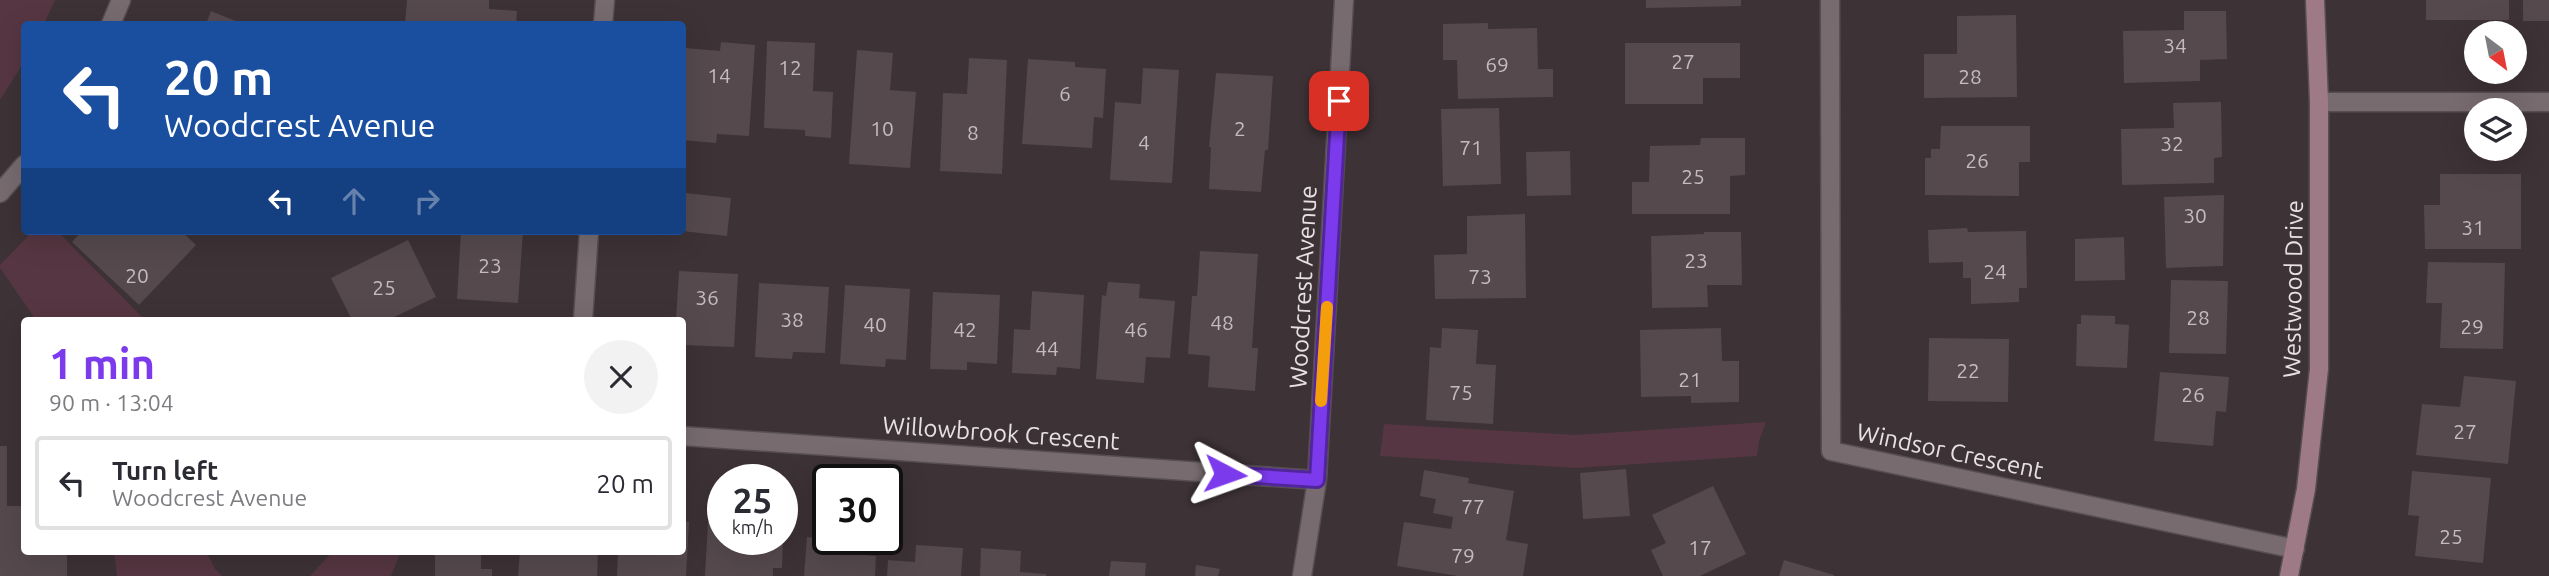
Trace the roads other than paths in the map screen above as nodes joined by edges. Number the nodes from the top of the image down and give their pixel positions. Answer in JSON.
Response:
{"nodes":[{"id":1,"x":121,"y":0,"type":"edge"},
{"id":2,"x":605,"y":0,"type":"edge"},
{"id":3,"x":1344,"y":0,"type":"edge"},
{"id":4,"x":1830,"y":0,"type":"edge"},
{"id":5,"x":2315,"y":0,"type":"edge"},
{"id":6,"x":112,"y":21,"type":"edge"},
{"id":7,"x":603,"y":21,"type":"edge"},
{"id":8,"x":2319,"y":102,"type":"junction"},
{"id":9,"x":2549,"y":102,"type":"edge"},
{"id":10,"x":21,"y":168,"type":"edge"},
{"id":11,"x":0,"y":193,"type":"edge"},
{"id":12,"x":589,"y":235,"type":"edge"},
{"id":13,"x":583,"y":317,"type":"edge"},
{"id":14,"x":686,"y":436,"type":"edge"},
{"id":15,"x":1317,"y":480,"type":"junction"},
{"id":16,"x":2295,"y":549,"type":"junction"},
{"id":17,"x":1302,"y":576,"type":"edge"},
{"id":18,"x":2289,"y":576,"type":"edge"}],
"edges":[{"from":1,"to":6,"type":"street"},
{"from":2,"to":7,"type":"street"},
{"from":3,"to":15,"type":"street","name":"Woodcrest Avenue"},
{"from":4,"to":16,"type":"street","name":"Windsor Crescent"},
{"from":5,"to":8,"type":"street","name":"Westwood Drive"},
{"from":8,"to":9,"type":"street"},
{"from":8,"to":16,"type":"street","name":"Westwood Drive"},
{"from":10,"to":11,"type":"street"},
{"from":12,"to":13,"type":"street"},
{"from":14,"to":15,"type":"street","name":"Willowbrook Crescent"},
{"from":15,"to":17,"type":"street","name":"Woodcrest Avenue"},
{"from":16,"to":18,"type":"street","name":"Westwood Drive"}]}
